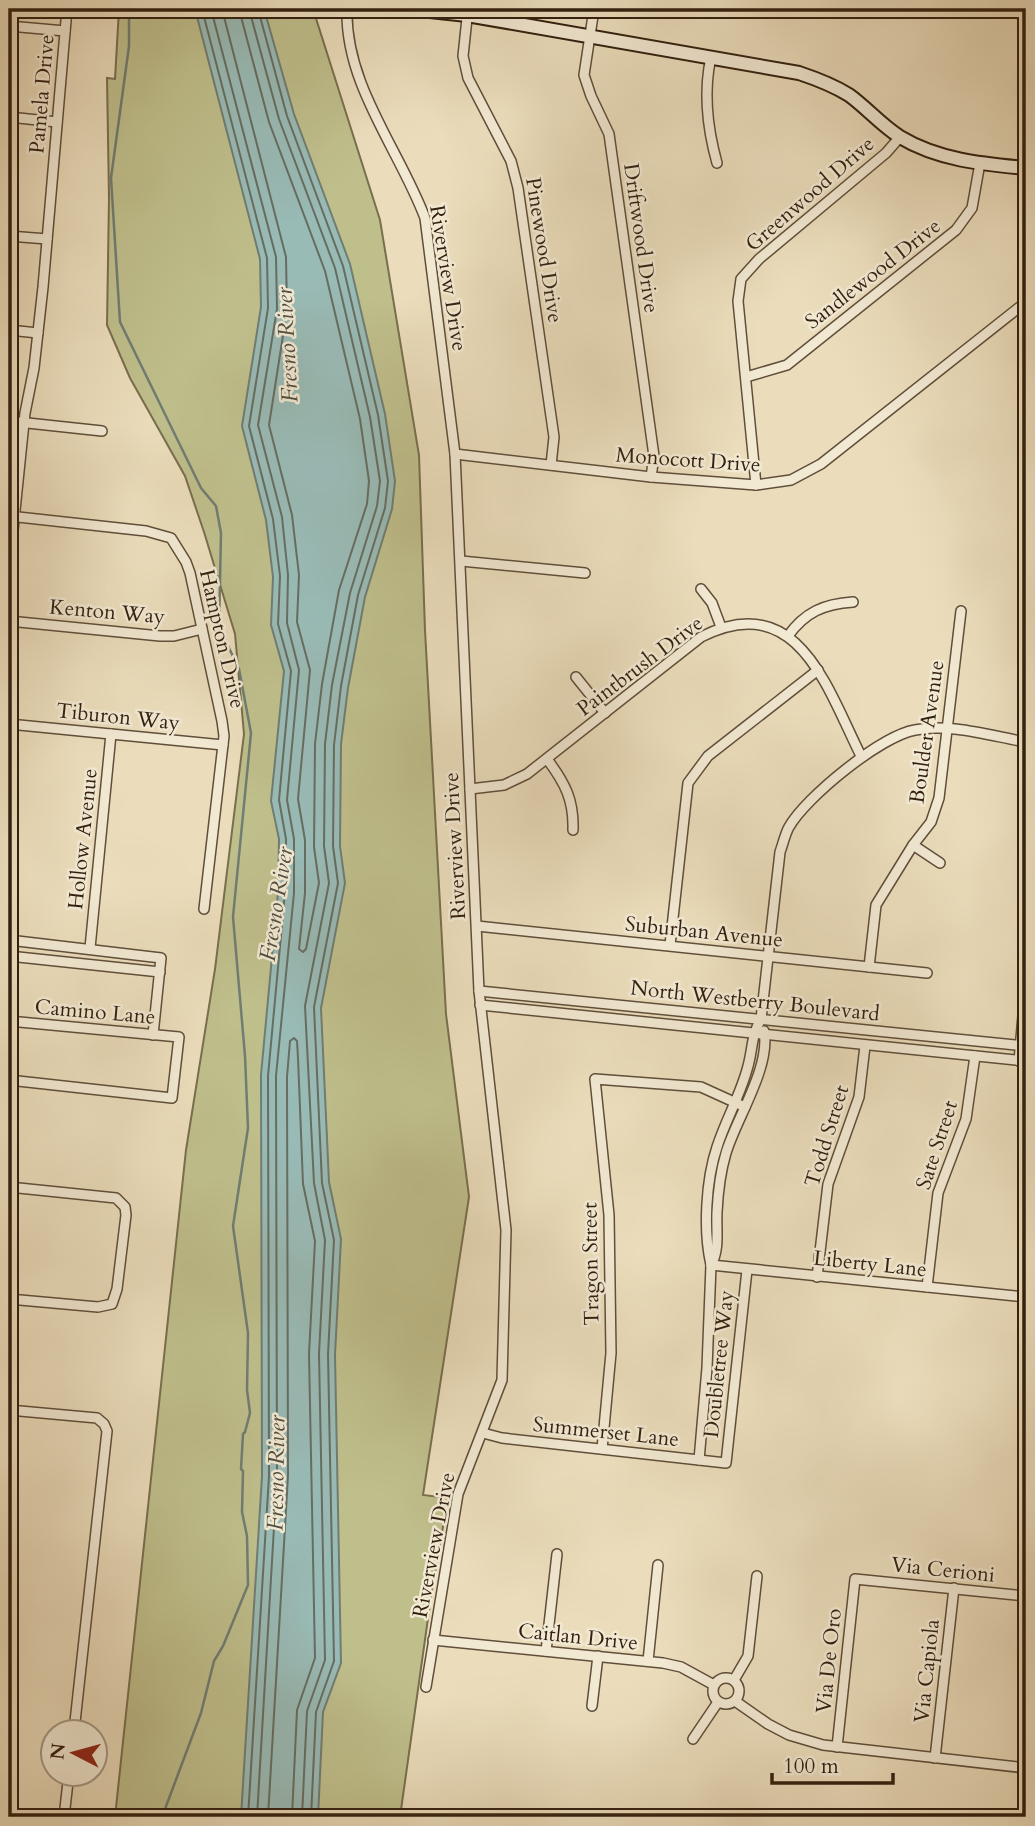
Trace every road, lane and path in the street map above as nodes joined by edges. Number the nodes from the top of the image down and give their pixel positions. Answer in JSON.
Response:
{"nodes":[{"id":1,"x":67,"y":9,"type":"edge"},
{"id":2,"x":347,"y":9,"type":"edge"},
{"id":3,"x":411,"y":9,"type":"edge"},
{"id":4,"x":594,"y":9,"type":"edge"},
{"id":5,"x":967,"y":9,"type":"edge"},
{"id":6,"x":468,"y":12,"type":"edge"},
{"id":7,"x":1026,"y":14,"type":"edge"},
{"id":8,"x":9,"y":26,"type":"edge"},
{"id":9,"x":65,"y":32,"type":"junction"},
{"id":10,"x":589,"y":37,"type":"junction"},
{"id":11,"x":711,"y":57,"type":"junction"},
{"id":12,"x":9,"y":117,"type":"edge"},
{"id":13,"x":57,"y":122,"type":"junction"},
{"id":14,"x":900,"y":137,"type":"junction"},
{"id":15,"x":717,"y":163,"type":"dead end"},
{"id":16,"x":980,"y":163,"type":"junction"},
{"id":17,"x":1026,"y":168,"type":"edge"},
{"id":18,"x":9,"y":236,"type":"edge"},
{"id":19,"x":47,"y":239,"type":"junction"},
{"id":20,"x":1026,"y":302,"type":"edge"},
{"id":21,"x":9,"y":330,"type":"edge"},
{"id":22,"x":38,"y":332,"type":"junction"},
{"id":23,"x":746,"y":377,"type":"junction"},
{"id":24,"x":9,"y":421,"type":"edge"},
{"id":25,"x":24,"y":423,"type":"junction"},
{"id":26,"x":102,"y":431,"type":"dead end"},
{"id":27,"x":455,"y":454,"type":"junction"},
{"id":28,"x":551,"y":465,"type":"junction"},
{"id":29,"x":651,"y":477,"type":"junction"},
{"id":30,"x":756,"y":485,"type":"junction"},
{"id":31,"x":11,"y":517,"type":"edge"},
{"id":32,"x":461,"y":561,"type":"junction"},
{"id":33,"x":9,"y":569,"type":"edge"},
{"id":34,"x":585,"y":573,"type":"dead end"},
{"id":35,"x":701,"y":589,"type":"dead end"},
{"id":36,"x":853,"y":602,"type":"dead end"},
{"id":37,"x":961,"y":611,"type":"dead end"},
{"id":38,"x":9,"y":621,"type":"edge"},
{"id":39,"x":721,"y":627,"type":"junction"},
{"id":40,"x":202,"y":629,"type":"junction"},
{"id":41,"x":788,"y":636,"type":"junction"},
{"id":42,"x":818,"y":670,"type":"junction"},
{"id":43,"x":576,"y":677,"type":"dead end"},
{"id":44,"x":605,"y":713,"type":"junction"},
{"id":45,"x":9,"y":724,"type":"edge"},
{"id":46,"x":948,"y":729,"type":"junction"},
{"id":47,"x":111,"y":734,"type":"junction"},
{"id":48,"x":1026,"y":742,"type":"edge"},
{"id":49,"x":223,"y":745,"type":"junction"},
{"id":50,"x":861,"y":756,"type":"junction"},
{"id":51,"x":547,"y":759,"type":"junction"},
{"id":52,"x":470,"y":789,"type":"junction"},
{"id":53,"x":573,"y":830,"type":"dead end"},
{"id":54,"x":913,"y":845,"type":"junction"},
{"id":55,"x":940,"y":863,"type":"dead end"},
{"id":56,"x":204,"y":909,"type":"dead end"},
{"id":57,"x":477,"y":926,"type":"junction"},
{"id":58,"x":9,"y":940,"type":"edge"},
{"id":59,"x":670,"y":945,"type":"junction"},
{"id":60,"x":90,"y":948,"type":"junction"},
{"id":61,"x":9,"y":956,"type":"edge"},
{"id":62,"x":768,"y":956,"type":"junction"},
{"id":63,"x":869,"y":967,"type":"junction"},
{"id":64,"x":160,"y":972,"type":"junction"},
{"id":65,"x":927,"y":973,"type":"dead end"},
{"id":66,"x":1026,"y":982,"type":"edge"},
{"id":67,"x":1026,"y":989,"type":"edge"},
{"id":68,"x":479,"y":991,"type":"junction"},
{"id":69,"x":480,"y":1005,"type":"junction"},
{"id":70,"x":761,"y":1019,"type":"junction"},
{"id":71,"x":9,"y":1021,"type":"edge"},
{"id":72,"x":753,"y":1033,"type":"junction"},
{"id":73,"x":153,"y":1035,"type":"junction"},
{"id":74,"x":766,"y":1035,"type":"junction"},
{"id":75,"x":865,"y":1046,"type":"junction"},
{"id":76,"x":1023,"y":1046,"type":"edge"},
{"id":77,"x":975,"y":1056,"type":"junction"},
{"id":78,"x":1023,"y":1061,"type":"edge"},
{"id":79,"x":9,"y":1080,"type":"edge"},
{"id":80,"x":736,"y":1102,"type":"junction"},
{"id":81,"x":745,"y":1107,"type":"junction"},
{"id":82,"x":9,"y":1187,"type":"edge"},
{"id":83,"x":711,"y":1265,"type":"junction"},
{"id":84,"x":747,"y":1270,"type":"junction"},
{"id":85,"x":817,"y":1277,"type":"junction"},
{"id":86,"x":927,"y":1287,"type":"junction"},
{"id":87,"x":1026,"y":1297,"type":"edge"},
{"id":88,"x":9,"y":1299,"type":"edge"},
{"id":89,"x":9,"y":1410,"type":"edge"},
{"id":90,"x":483,"y":1433,"type":"junction"},
{"id":91,"x":602,"y":1449,"type":"junction"},
{"id":92,"x":699,"y":1460,"type":"junction"},
{"id":93,"x":726,"y":1463,"type":"joint"},
{"id":94,"x":557,"y":1554,"type":"dead end"},
{"id":95,"x":659,"y":1564,"type":"dead end"},
{"id":96,"x":757,"y":1576,"type":"dead end"},
{"id":97,"x":855,"y":1579,"type":"joint"},
{"id":98,"x":954,"y":1588,"type":"junction"},
{"id":99,"x":1026,"y":1596,"type":"edge"},
{"id":100,"x":433,"y":1640,"type":"junction"},
{"id":101,"x":545,"y":1651,"type":"junction"},
{"id":102,"x":598,"y":1656,"type":"junction"},
{"id":103,"x":648,"y":1661,"type":"junction"},
{"id":104,"x":734,"y":1680,"type":"junction"},
{"id":105,"x":714,"y":1685,"type":"junction"},
{"id":106,"x":426,"y":1687,"type":"dead end"},
{"id":107,"x":735,"y":1701,"type":"junction"},
{"id":108,"x":719,"y":1702,"type":"junction"},
{"id":109,"x":592,"y":1706,"type":"dead end"},
{"id":110,"x":76,"y":1717,"type":"edge"},
{"id":111,"x":693,"y":1740,"type":"dead end"},
{"id":112,"x":837,"y":1747,"type":"junction"},
{"id":113,"x":934,"y":1758,"type":"junction"},
{"id":114,"x":1026,"y":1768,"type":"edge"},
{"id":115,"x":67,"y":1787,"type":"edge"},
{"id":116,"x":64,"y":1817,"type":"edge"}],
"edges":[{"from":1,"to":9,"type":"street","name":"Pamela Drive"},
{"from":2,"to":27,"type":"street","name":"Riverview Drive"},
{"from":3,"to":6,"type":"street"},
{"from":4,"to":10,"type":"street","name":"Driftwood Drive"},
{"from":5,"to":7,"type":"street"},
{"from":6,"to":10,"type":"street"},
{"from":6,"to":28,"type":"street","name":"Pinewood Drive"},
{"from":8,"to":9,"type":"street"},
{"from":9,"to":13,"type":"street","name":"Pamela Drive"},
{"from":10,"to":11,"type":"street"},
{"from":10,"to":29,"type":"street","name":"Driftwood Drive"},
{"from":11,"to":14,"type":"street"},
{"from":11,"to":15,"type":"street"},
{"from":12,"to":13,"type":"street"},
{"from":13,"to":19,"type":"street","name":"Pamela Drive"},
{"from":14,"to":16,"type":"street"},
{"from":14,"to":23,"type":"street","name":"Greenwood Drive"},
{"from":16,"to":17,"type":"street"},
{"from":16,"to":23,"type":"street","name":"Sandlewood Drive"},
{"from":18,"to":19,"type":"street"},
{"from":19,"to":22,"type":"street","name":"Pamela Drive"},
{"from":20,"to":30,"type":"street","name":"Monocott Drive"},
{"from":21,"to":22,"type":"street"},
{"from":22,"to":25,"type":"street","name":"Pamela Drive"},
{"from":23,"to":30,"type":"street","name":"Greenwood Drive"},
{"from":24,"to":25,"type":"street"},
{"from":25,"to":26,"type":"street"},
{"from":25,"to":31,"type":"street","name":"Pamela Drive"},
{"from":27,"to":28,"type":"street","name":"Monocott Drive"},
{"from":27,"to":32,"type":"street","name":"Riverview Drive"},
{"from":28,"to":29,"type":"street","name":"Monocott Drive"},
{"from":29,"to":30,"type":"street","name":"Monocott Drive"},
{"from":31,"to":33,"type":"street","name":"Pamela Drive"},
{"from":31,"to":40,"type":"street","name":"Hampton Drive"},
{"from":32,"to":34,"type":"street"},
{"from":32,"to":52,"type":"street","name":"Riverview Drive"},
{"from":35,"to":39,"type":"street"},
{"from":36,"to":41,"type":"street"},
{"from":37,"to":46,"type":"street","name":"Boulder Avenue"},
{"from":38,"to":40,"type":"street","name":"Kenton Way"},
{"from":39,"to":41,"type":"street","name":"Paintbrush Drive"},
{"from":39,"to":44,"type":"street","name":"Paintbrush Drive"},
{"from":40,"to":49,"type":"street","name":"Hampton Drive"},
{"from":41,"to":42,"type":"street","name":"Paintbrush Drive"},
{"from":42,"to":50,"type":"street","name":"Paintbrush Drive"},
{"from":42,"to":59,"type":"street"},
{"from":43,"to":44,"type":"street"},
{"from":44,"to":51,"type":"street","name":"Paintbrush Drive"},
{"from":45,"to":47,"type":"street","name":"Tiburon Way"},
{"from":46,"to":48,"type":"street","name":"Doubletree Way"},
{"from":46,"to":50,"type":"street","name":"Doubletree Way"},
{"from":46,"to":54,"type":"street","name":"Boulder Avenue"},
{"from":47,"to":49,"type":"street","name":"Tiburon Way"},
{"from":47,"to":60,"type":"street","name":"Hollow Avenue"},
{"from":49,"to":56,"type":"street","name":"Hampton Drive"},
{"from":50,"to":62,"type":"street","name":"Doubletree Way"},
{"from":51,"to":52,"type":"street","name":"Paintbrush Drive"},
{"from":51,"to":53,"type":"street"},
{"from":52,"to":57,"type":"street","name":"Riverview Drive"},
{"from":54,"to":55,"type":"street"},
{"from":54,"to":63,"type":"street","name":"Boulder Avenue"},
{"from":57,"to":59,"type":"street","name":"Suburban Avenue"},
{"from":57,"to":68,"type":"street","name":"Riverview Drive"},
{"from":58,"to":60,"type":"street"},
{"from":59,"to":62,"type":"street","name":"Suburban Avenue"},
{"from":60,"to":64,"type":"street"},
{"from":61,"to":64,"type":"street"},
{"from":62,"to":63,"type":"street","name":"Suburban Avenue"},
{"from":62,"to":70,"type":"street","name":"Doubletree Way"},
{"from":63,"to":65,"type":"street","name":"Suburban Avenue"},
{"from":64,"to":73,"type":"street"},
{"from":66,"to":67,"type":"street"},
{"from":67,"to":76,"type":"street"},
{"from":68,"to":69,"type":"street","name":"Riverview Drive"},
{"from":68,"to":70,"type":"street","name":"North Westberry Boulevard"},
{"from":69,"to":72,"type":"street","name":"North Westberry Boulevard"},
{"from":69,"to":90,"type":"street","name":"Riverview Drive"},
{"from":70,"to":72,"type":"street","name":"Doubletree Way"},
{"from":70,"to":74,"type":"street","name":"Doubletree Way"},
{"from":70,"to":76,"type":"street","name":"North Westberry Boulevard"},
{"from":71,"to":73,"type":"street","name":"Camino Lane"},
{"from":72,"to":74,"type":"street","name":"North Westberry Boulevard"},
{"from":72,"to":80,"type":"street","name":"Doubletree Way"},
{"from":73,"to":79,"type":"street","name":"Camino Lane"},
{"from":74,"to":75,"type":"street","name":"North Westberry Boulevard"},
{"from":74,"to":81,"type":"street","name":"Doubletree Way"},
{"from":75,"to":77,"type":"street","name":"North Westberry Boulevard"},
{"from":75,"to":85,"type":"street","name":"Todd Street"},
{"from":76,"to":78,"type":"street"},
{"from":77,"to":78,"type":"street","name":"North Westberry Boulevard"},
{"from":77,"to":86,"type":"street","name":"Sate Street"},
{"from":80,"to":81,"type":"street"},
{"from":80,"to":83,"type":"street","name":"Doubletree Way"},
{"from":80,"to":91,"type":"street","name":"Tragon Street"},
{"from":81,"to":83,"type":"street","name":"Doubletree Way"},
{"from":82,"to":88,"type":"street"},
{"from":83,"to":84,"type":"street","name":"Liberty Lane"},
{"from":83,"to":92,"type":"street","name":"Doubletree Way"},
{"from":84,"to":85,"type":"street","name":"Liberty Lane"},
{"from":84,"to":93,"type":"street","name":"Doubletree Way"},
{"from":85,"to":86,"type":"street","name":"Liberty Lane"},
{"from":86,"to":87,"type":"street","name":"Liberty Lane"},
{"from":89,"to":110,"type":"street"},
{"from":90,"to":91,"type":"street","name":"Summerset Lane"},
{"from":90,"to":100,"type":"street","name":"Riverview Drive"},
{"from":91,"to":92,"type":"street","name":"Summerset Lane"},
{"from":92,"to":93,"type":"street","name":"Summerset Lane"},
{"from":94,"to":101,"type":"street"},
{"from":95,"to":103,"type":"street"},
{"from":96,"to":104,"type":"street"},
{"from":97,"to":98,"type":"street","name":"Via Cerioni"},
{"from":97,"to":112,"type":"street","name":"Via De Oro"},
{"from":98,"to":99,"type":"street","name":"Via Cerioni"},
{"from":98,"to":113,"type":"street","name":"Via Capiola"},
{"from":100,"to":101,"type":"street","name":"Caitlan Drive"},
{"from":100,"to":106,"type":"street","name":"Riverview Drive"},
{"from":101,"to":102,"type":"street","name":"Caitlan Drive"},
{"from":102,"to":103,"type":"street","name":"Caitlan Drive"},
{"from":102,"to":109,"type":"street"},
{"from":103,"to":105,"type":"street","name":"Caitlan Drive"},
{"from":104,"to":105,"type":"street"},
{"from":104,"to":107,"type":"street"},
{"from":105,"to":108,"type":"street"},
{"from":107,"to":108,"type":"street"},
{"from":107,"to":112,"type":"street"},
{"from":108,"to":111,"type":"street"},
{"from":112,"to":113,"type":"street"},
{"from":113,"to":114,"type":"street"},
{"from":115,"to":116,"type":"street"}]}
